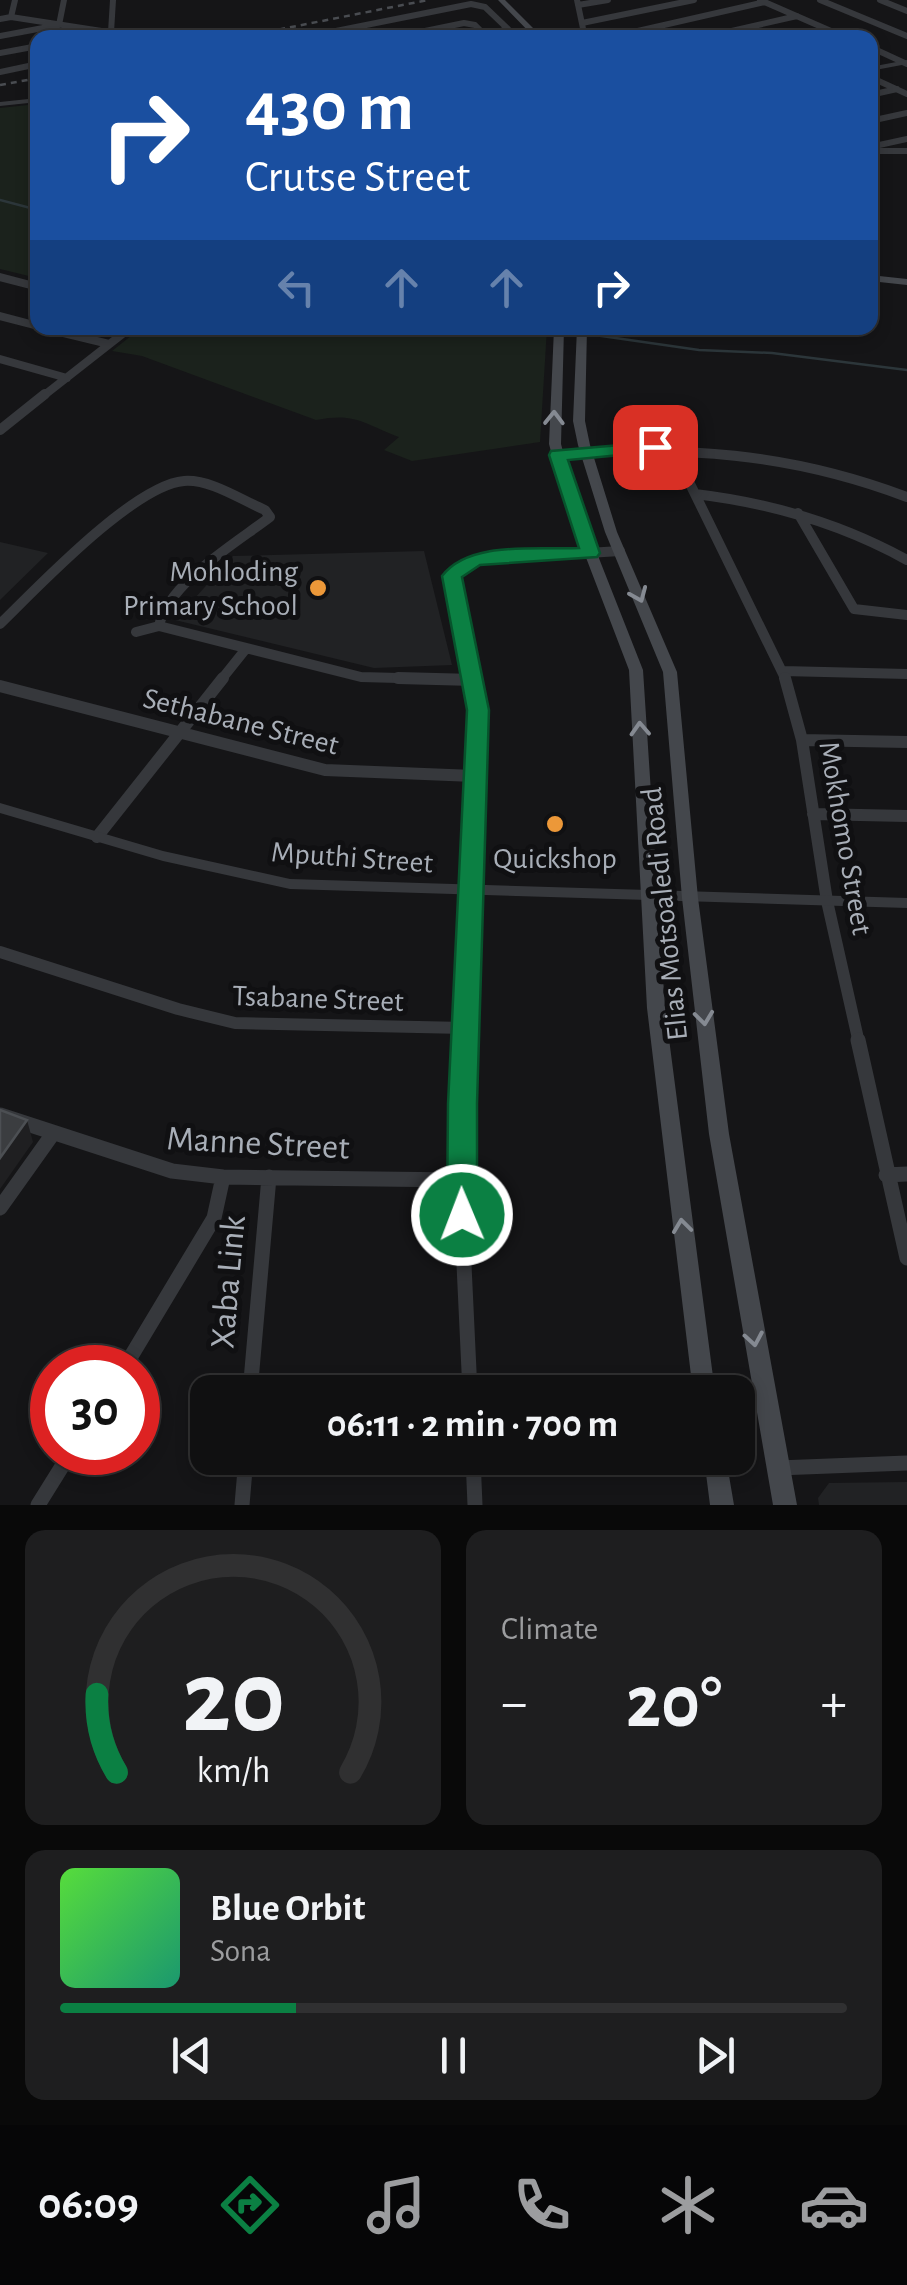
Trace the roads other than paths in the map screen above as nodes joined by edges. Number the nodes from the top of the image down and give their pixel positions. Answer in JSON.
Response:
{"nodes":[{"id":1,"x":15,"y":0,"type":"edge"},
{"id":2,"x":64,"y":0,"type":"edge"},
{"id":3,"x":114,"y":0,"type":"edge"},
{"id":4,"x":490,"y":0,"type":"edge"},
{"id":5,"x":501,"y":0,"type":"edge"},
{"id":6,"x":608,"y":0,"type":"edge"},
{"id":7,"x":694,"y":0,"type":"edge"},
{"id":8,"x":820,"y":0,"type":"edge"},
{"id":9,"x":880,"y":0,"type":"edge"},
{"id":10,"x":763,"y":1,"type":"edge"},
{"id":11,"x":578,"y":2,"type":"edge"},
{"id":12,"x":905,"y":9,"type":"edge"},
{"id":13,"x":797,"y":16,"type":"junction"},
{"id":14,"x":11,"y":18,"type":"junction"},
{"id":15,"x":0,"y":20,"type":"edge"},
{"id":16,"x":582,"y":23,"type":"junction"},
{"id":17,"x":59,"y":25,"type":"junction"},
{"id":18,"x":30,"y":30,"type":"edge"},
{"id":19,"x":32,"y":30,"type":"edge"},
{"id":20,"x":95,"y":30,"type":"edge"},
{"id":21,"x":110,"y":30,"type":"edge"},
{"id":22,"x":340,"y":30,"type":"edge"},
{"id":23,"x":428,"y":30,"type":"edge"},
{"id":24,"x":478,"y":30,"type":"edge"},
{"id":25,"x":502,"y":30,"type":"edge"},
{"id":26,"x":521,"y":30,"type":"edge"},
{"id":27,"x":532,"y":30,"type":"edge"},
{"id":28,"x":584,"y":30,"type":"edge"},
{"id":29,"x":640,"y":30,"type":"edge"},
{"id":30,"x":736,"y":30,"type":"edge"},
{"id":31,"x":829,"y":30,"type":"edge"},
{"id":32,"x":0,"y":36,"type":"edge"},
{"id":33,"x":907,"y":36,"type":"edge"},
{"id":34,"x":30,"y":47,"type":"edge"},
{"id":35,"x":878,"y":51,"type":"edge"},
{"id":36,"x":0,"y":53,"type":"edge"},
{"id":37,"x":906,"y":63,"type":"edge"},
{"id":38,"x":30,"y":66,"type":"edge"},
{"id":39,"x":878,"y":68,"type":"edge"},
{"id":40,"x":0,"y":72,"type":"edge"},
{"id":41,"x":878,"y":81,"type":"edge"},
{"id":42,"x":897,"y":89,"type":"junction"},
{"id":43,"x":878,"y":93,"type":"edge"},
{"id":44,"x":907,"y":94,"type":"edge"},
{"id":45,"x":30,"y":101,"type":"edge"},
{"id":46,"x":0,"y":104,"type":"edge"},
{"id":47,"x":907,"y":113,"type":"edge"},
{"id":48,"x":878,"y":119,"type":"edge"},
{"id":49,"x":907,"y":139,"type":"edge"},
{"id":50,"x":878,"y":147,"type":"edge"},
{"id":51,"x":878,"y":149,"type":"edge"},
{"id":52,"x":907,"y":150,"type":"edge"},
{"id":53,"x":0,"y":278,"type":"edge"},
{"id":54,"x":878,"y":279,"type":"edge"},
{"id":55,"x":907,"y":282,"type":"edge"},
{"id":56,"x":30,"y":285,"type":"edge"},
{"id":57,"x":0,"y":316,"type":"edge"},
{"id":58,"x":30,"y":324,"type":"edge"},
{"id":59,"x":72,"y":335,"type":"edge"},
{"id":60,"x":121,"y":335,"type":"edge"},
{"id":61,"x":559,"y":335,"type":"edge"},
{"id":62,"x":581,"y":335,"type":"edge"},
{"id":63,"x":109,"y":344,"type":"junction"},
{"id":64,"x":0,"y":359,"type":"edge"},
{"id":65,"x":67,"y":378,"type":"junction"},
{"id":66,"x":0,"y":430,"type":"edge"},
{"id":67,"x":672,"y":447,"type":"junction"},
{"id":68,"x":586,"y":452,"type":"junction"},
{"id":69,"x":558,"y":455,"type":"junction"},
{"id":70,"x":694,"y":494,"type":"junction"},
{"id":71,"x":907,"y":498,"type":"edge"},
{"id":72,"x":798,"y":513,"type":"junction"},
{"id":73,"x":620,"y":551,"type":"junction"},
{"id":74,"x":590,"y":553,"type":"junction"},
{"id":75,"x":907,"y":560,"type":"edge"},
{"id":76,"x":907,"y":615,"type":"edge"},
{"id":77,"x":0,"y":624,"type":"edge"},
{"id":78,"x":159,"y":626,"type":"junction"},
{"id":79,"x":136,"y":632,"type":"dead end"},
{"id":80,"x":245,"y":650,"type":"junction"},
{"id":81,"x":783,"y":670,"type":"junction"},
{"id":82,"x":907,"y":674,"type":"edge"},
{"id":83,"x":474,"y":680,"type":"junction"},
{"id":84,"x":0,"y":686,"type":"edge"},
{"id":85,"x":176,"y":733,"type":"junction"},
{"id":86,"x":802,"y":740,"type":"junction"},
{"id":87,"x":907,"y":742,"type":"edge"},
{"id":88,"x":474,"y":776,"type":"junction"},
{"id":89,"x":0,"y":808,"type":"edge"},
{"id":90,"x":813,"y":814,"type":"junction"},
{"id":91,"x":907,"y":816,"type":"edge"},
{"id":92,"x":97,"y":837,"type":"junction"},
{"id":93,"x":470,"y":891,"type":"junction"},
{"id":94,"x":650,"y":897,"type":"junction"},
{"id":95,"x":690,"y":898,"type":"junction"},
{"id":96,"x":827,"y":900,"type":"junction"},
{"id":97,"x":907,"y":903,"type":"edge"},
{"id":98,"x":0,"y":952,"type":"edge"},
{"id":99,"x":465,"y":1028,"type":"junction"},
{"id":100,"x":0,"y":1115,"type":"edge"},
{"id":101,"x":52,"y":1134,"type":"junction"},
{"id":102,"x":907,"y":1174,"type":"edge"},
{"id":103,"x":886,"y":1175,"type":"junction"},
{"id":104,"x":223,"y":1177,"type":"junction"},
{"id":105,"x":268,"y":1177,"type":"junction"},
{"id":106,"x":460,"y":1180,"type":"junction"},
{"id":107,"x":0,"y":1208,"type":"edge"},
{"id":108,"x":907,"y":1258,"type":"edge"},
{"id":109,"x":138,"y":1345,"type":"edge"},
{"id":110,"x":251,"y":1375,"type":"edge"},
{"id":111,"x":469,"y":1375,"type":"edge"},
{"id":112,"x":702,"y":1375,"type":"edge"},
{"id":113,"x":907,"y":1463,"type":"edge"},
{"id":114,"x":778,"y":1468,"type":"junction"},
{"id":115,"x":57,"y":1475,"type":"edge"},
{"id":116,"x":245,"y":1475,"type":"edge"},
{"id":117,"x":474,"y":1475,"type":"edge"},
{"id":118,"x":717,"y":1475,"type":"edge"},
{"id":119,"x":38,"y":1505,"type":"edge"},
{"id":120,"x":242,"y":1505,"type":"edge"},
{"id":121,"x":476,"y":1505,"type":"edge"},
{"id":122,"x":722,"y":1505,"type":"edge"},
{"id":123,"x":785,"y":1505,"type":"edge"}],
"edges":[{"from":1,"to":14,"type":"street"},
{"from":2,"to":17,"type":"street"},
{"from":3,"to":21,"type":"street"},
{"from":4,"to":26,"type":"main road"},
{"from":5,"to":27,"type":"main road"},
{"from":6,"to":11,"type":"street"},
{"from":7,"to":16,"type":"street"},
{"from":8,"to":33,"type":"street"},
{"from":9,"to":12,"type":"street"},
{"from":10,"to":13,"type":"street"},
{"from":10,"to":29,"type":"street"},
{"from":11,"to":16,"type":"street"},
{"from":13,"to":30,"type":"street"},
{"from":13,"to":31,"type":"street"},
{"from":14,"to":15,"type":"street"},
{"from":14,"to":17,"type":"street"},
{"from":16,"to":28,"type":"street"},
{"from":17,"to":19,"type":"street"},
{"from":17,"to":20,"type":"street"},
{"from":18,"to":32,"type":"street"},
{"from":22,"to":25,"type":"street"},
{"from":23,"to":24,"type":"street"},
{"from":34,"to":36,"type":"street"},
{"from":35,"to":37,"type":"street"},
{"from":37,"to":39,"type":"street"},
{"from":38,"to":40,"type":"street"},
{"from":41,"to":42,"type":"street"},
{"from":42,"to":43,"type":"street"},
{"from":42,"to":44,"type":"street"},
{"from":45,"to":46,"type":"street"},
{"from":47,"to":48,"type":"street"},
{"from":49,"to":50,"type":"street"},
{"from":51,"to":52,"type":"street"},
{"from":53,"to":56,"type":"street"},
{"from":54,"to":55,"type":"main road"},
{"from":57,"to":58,"type":"street"},
{"from":59,"to":63,"type":"street"},
{"from":60,"to":63,"type":"street"},
{"from":69,"to":61,"type":"main road","name":"Elias Motsoaledi Road","one_way":true},
{"from":62,"to":68,"type":"main road","name":"Elias Motsoaledi Road"},
{"from":63,"to":65,"type":"street"},
{"from":64,"to":65,"type":"street"},
{"from":65,"to":66,"type":"street"},
{"from":67,"to":68,"type":"street"},
{"from":67,"to":70,"type":"street","name":"Mokhomo Street"},
{"from":67,"to":71,"type":"street"},
{"from":68,"to":69,"type":"street"},
{"from":68,"to":73,"type":"main road","name":"Elias Motsoaledi Road"},
{"from":69,"to":74,"type":"main road","name":"Elias Motsoaledi Road"},
{"from":70,"to":72,"type":"street"},
{"from":70,"to":81,"type":"street","name":"Mokhomo Street"},
{"from":72,"to":75,"type":"street"},
{"from":72,"to":76,"type":"street"},
{"from":73,"to":74,"type":"street"},
{"from":73,"to":95,"type":"main road","name":"Elias Motsoaledi Road","one_way":true},
{"from":74,"to":83,"type":"street"},
{"from":94,"to":74,"type":"main road","name":"Elias Motsoaledi Road","one_way":true},
{"from":77,"to":78,"type":"street"},
{"from":78,"to":79,"type":"street"},
{"from":78,"to":80,"type":"street"},
{"from":80,"to":83,"type":"street"},
{"from":80,"to":85,"type":"street"},
{"from":81,"to":82,"type":"street"},
{"from":81,"to":86,"type":"street","name":"Mokhomo Street"},
{"from":83,"to":88,"type":"street"},
{"from":84,"to":85,"type":"street","name":"Sethabane Street"},
{"from":85,"to":88,"type":"street","name":"Sethabane Street"},
{"from":85,"to":92,"type":"street"},
{"from":86,"to":87,"type":"street"},
{"from":86,"to":90,"type":"street","name":"Mokhomo Street"},
{"from":88,"to":93,"type":"street"},
{"from":89,"to":92,"type":"street","name":"Mputhi Street"},
{"from":90,"to":91,"type":"street"},
{"from":90,"to":96,"type":"street","name":"Mokhomo Street"},
{"from":92,"to":93,"type":"street","name":"Mputhi Street"},
{"from":93,"to":94,"type":"street","name":"Mputhi Street"},
{"from":93,"to":99,"type":"street"},
{"from":94,"to":95,"type":"street","name":"Mputhi Street"},
{"from":112,"to":94,"type":"main road","name":"Elias Motsoaledi Road","one_way":true},
{"from":95,"to":96,"type":"street","name":"Mputhi Street"},
{"from":95,"to":114,"type":"main road","name":"Elias Motsoaledi Road","one_way":true},
{"from":96,"to":97,"type":"street","name":"Mputhi Street"},
{"from":96,"to":103,"type":"street","name":"Mokhomo Street"},
{"from":98,"to":99,"type":"street","name":"Tsabane Street"},
{"from":99,"to":106,"type":"street"},
{"from":100,"to":101,"type":"street","name":"Manne Street"},
{"from":101,"to":104,"type":"street","name":"Manne Street"},
{"from":101,"to":107,"type":"street"},
{"from":102,"to":103,"type":"street"},
{"from":103,"to":108,"type":"street","name":"Mokhomo Street"},
{"from":104,"to":105,"type":"street","name":"Manne Street"},
{"from":104,"to":109,"type":"street"},
{"from":105,"to":106,"type":"street","name":"Manne Street"},
{"from":105,"to":110,"type":"street","name":"Xaba Link"},
{"from":106,"to":111,"type":"street"},
{"from":113,"to":114,"type":"street"},
{"from":114,"to":123,"type":"main road","name":"Elias Motsoaledi Road"},
{"from":115,"to":119,"type":"street"},
{"from":116,"to":120,"type":"street"},
{"from":117,"to":121,"type":"street"},
{"from":118,"to":122,"type":"main road"}]}
